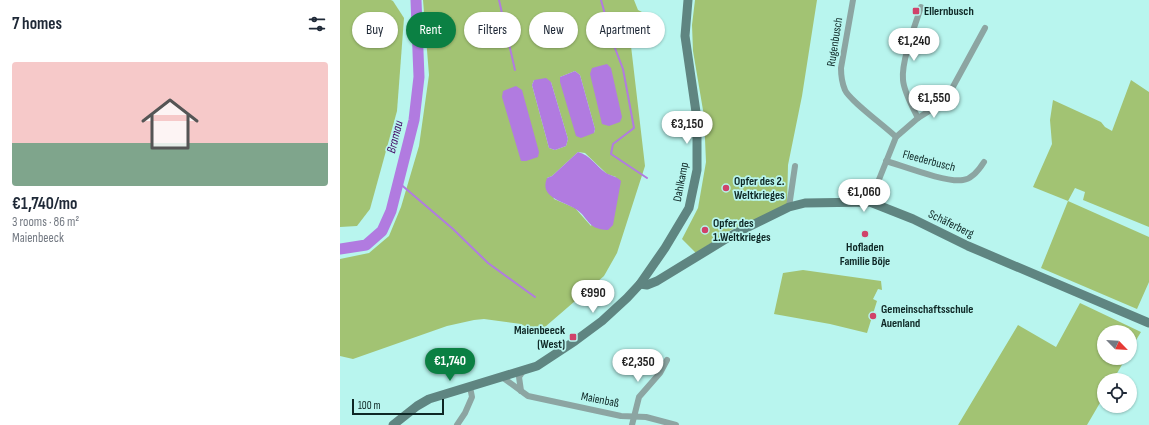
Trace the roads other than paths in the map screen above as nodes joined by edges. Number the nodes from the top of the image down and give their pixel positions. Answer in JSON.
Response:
{"nodes":[{"id":1,"x":688,"y":0,"type":"edge"},
{"id":2,"x":853,"y":0,"type":"edge"},
{"id":3,"x":921,"y":7,"type":"dead end"},
{"id":4,"x":985,"y":28,"type":"dead end"},
{"id":5,"x":918,"y":118,"type":"junction"},
{"id":6,"x":896,"y":137,"type":"junction"},
{"id":7,"x":886,"y":161,"type":"junction"},
{"id":8,"x":984,"y":162,"type":"dead end"},
{"id":9,"x":794,"y":166,"type":"dead end"},
{"id":10,"x":870,"y":202,"type":"junction"},
{"id":11,"x":789,"y":207,"type":"junction"},
{"id":12,"x":640,"y":284,"type":"junction"},
{"id":13,"x":1149,"y":323,"type":"edge"},
{"id":14,"x":667,"y":360,"type":"dead end"},
{"id":15,"x":523,"y":371,"type":"junction"},
{"id":16,"x":502,"y":377,"type":"junction"},
{"id":17,"x":470,"y":387,"type":"junction"},
{"id":18,"x":521,"y":391,"type":"junction"},
{"id":19,"x":635,"y":416,"type":"junction"},
{"id":20,"x":393,"y":425,"type":"edge"},
{"id":21,"x":457,"y":425,"type":"edge"},
{"id":22,"x":632,"y":425,"type":"edge"},
{"id":23,"x":676,"y":425,"type":"edge"}],
"edges":[{"from":1,"to":12,"type":"street","name":"Dahlkamp"},
{"from":2,"to":6,"type":"street","name":"Rugenbusch"},
{"from":3,"to":5,"type":"street"},
{"from":4,"to":5,"type":"street"},
{"from":5,"to":6,"type":"street"},
{"from":6,"to":7,"type":"street"},
{"from":7,"to":8,"type":"street","name":"Fleederbusch"},
{"from":7,"to":10,"type":"street"},
{"from":9,"to":11,"type":"street"},
{"from":10,"to":11,"type":"street","name":"Schäferberg"},
{"from":10,"to":13,"type":"street","name":"Schäferberg"},
{"from":11,"to":12,"type":"street","name":"Schäferberg"},
{"from":12,"to":15,"type":"street","name":"Dahlkamp"},
{"from":14,"to":19,"type":"street"},
{"from":15,"to":16,"type":"street","name":"Dahlkamp"},
{"from":15,"to":18,"type":"street"},
{"from":16,"to":17,"type":"street","name":"Dahlkamp"},
{"from":16,"to":18,"type":"street","name":"Maienbaß"},
{"from":17,"to":20,"type":"street","name":"Dahlkamp"},
{"from":17,"to":21,"type":"street"},
{"from":18,"to":19,"type":"street","name":"Maienbaß"},
{"from":19,"to":22,"type":"street"},
{"from":19,"to":23,"type":"street","name":"Maienbaß"}]}
